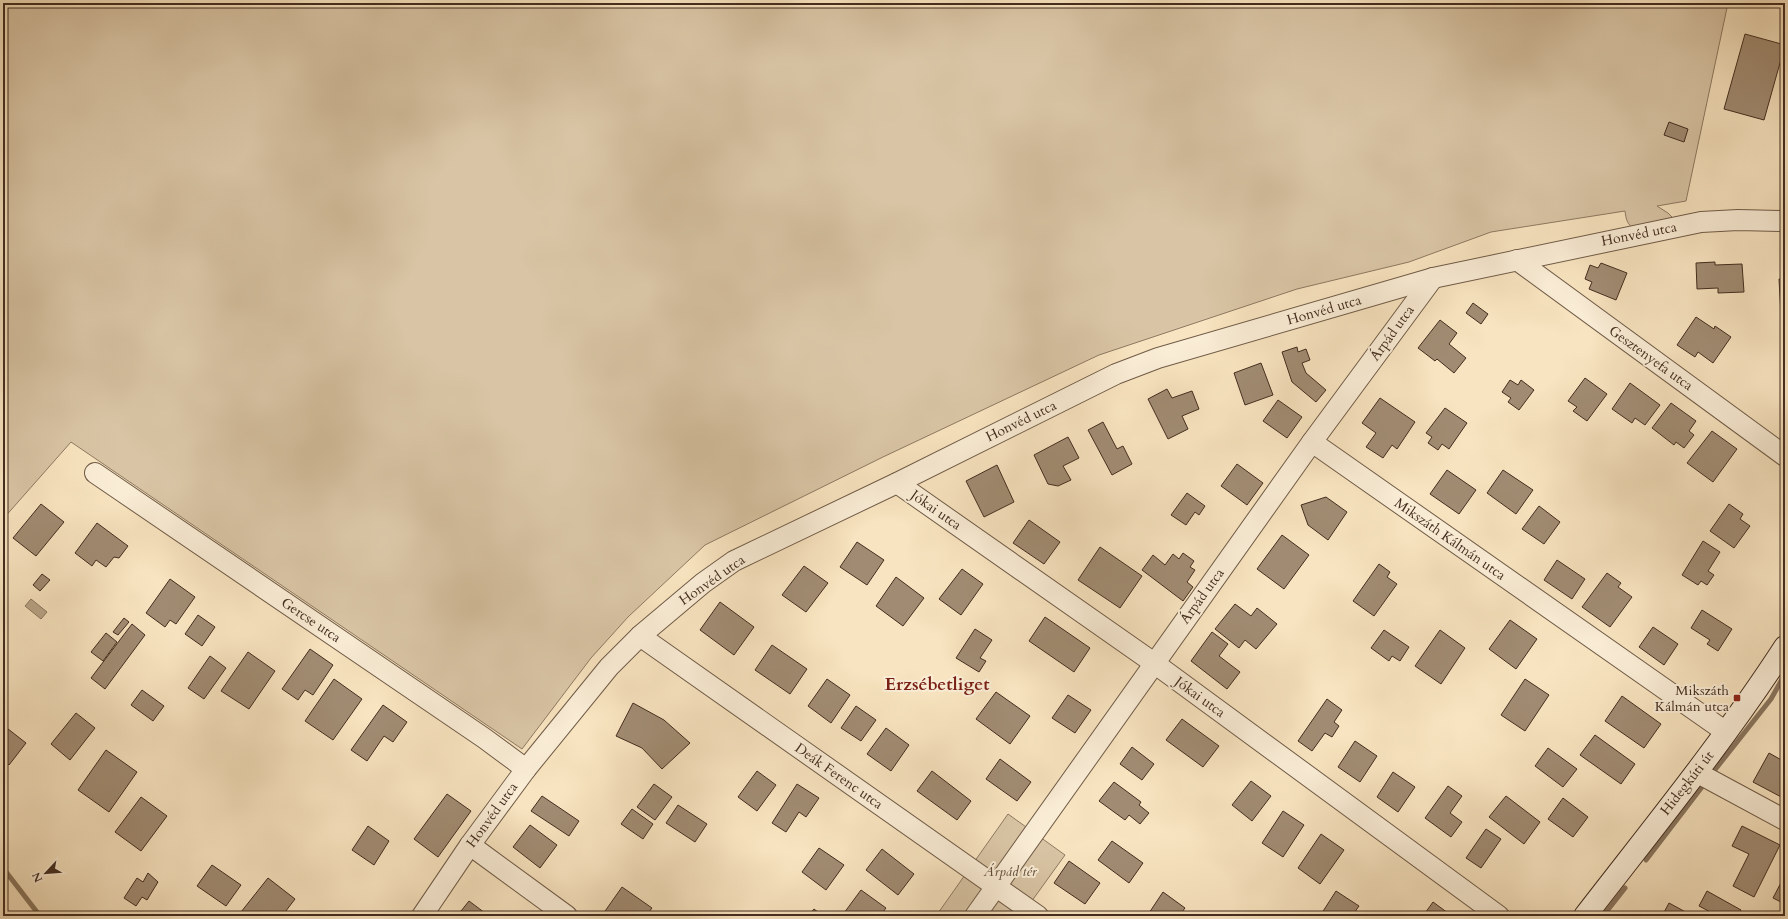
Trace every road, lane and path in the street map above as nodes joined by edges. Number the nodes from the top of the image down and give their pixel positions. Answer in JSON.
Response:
{"nodes":[{"id":1,"x":1785,"y":221,"type":"edge"},
{"id":2,"x":1517,"y":260,"type":"junction"},
{"id":3,"x":1433,"y":278,"type":"junction"},
{"id":4,"x":1312,"y":442,"type":"junction"},
{"id":5,"x":1785,"y":456,"type":"edge"},
{"id":6,"x":95,"y":474,"type":"dead end"},
{"id":7,"x":897,"y":483,"type":"junction"},
{"id":8,"x":640,"y":636,"type":"junction"},
{"id":9,"x":1785,"y":647,"type":"edge"},
{"id":10,"x":1154,"y":663,"type":"junction"},
{"id":11,"x":1726,"y":732,"type":"junction"},
{"id":12,"x":526,"y":769,"type":"junction"},
{"id":13,"x":1704,"y":777,"type":"junction"},
{"id":14,"x":1785,"y":820,"type":"edge"},
{"id":15,"x":470,"y":845,"type":"junction"},
{"id":16,"x":996,"y":887,"type":"junction"},
{"id":17,"x":422,"y":916,"type":"edge"},
{"id":18,"x":567,"y":916,"type":"edge"},
{"id":19,"x":975,"y":916,"type":"edge"},
{"id":20,"x":1038,"y":916,"type":"edge"},
{"id":21,"x":1500,"y":916,"type":"edge"},
{"id":22,"x":1585,"y":916,"type":"edge"}],
"edges":[{"from":1,"to":2,"type":"street","name":"Honvéd utca"},
{"from":2,"to":3,"type":"street","name":"Honvéd utca"},
{"from":2,"to":5,"type":"street","name":"Gesztenyefa utca"},
{"from":3,"to":4,"type":"street","name":"Árpád utca"},
{"from":3,"to":7,"type":"street","name":"Honvéd utca"},
{"from":4,"to":10,"type":"street","name":"Árpád utca"},
{"from":4,"to":11,"type":"street","name":"Mikszáth Kálmán utca"},
{"from":6,"to":12,"type":"street","name":"Gercse utca"},
{"from":7,"to":8,"type":"street","name":"Honvéd utca"},
{"from":7,"to":10,"type":"street","name":"Jókai utca"},
{"from":8,"to":12,"type":"street","name":"Honvéd utca"},
{"from":8,"to":16,"type":"street","name":"Deák Ferenc utca"},
{"from":9,"to":11,"type":"main road","name":"Hidegkúti út"},
{"from":10,"to":16,"type":"street","name":"Árpád utca"},
{"from":10,"to":21,"type":"street","name":"Jókai utca"},
{"from":11,"to":13,"type":"main road","name":"Hidegkúti út"},
{"from":12,"to":15,"type":"street","name":"Honvéd utca"},
{"from":13,"to":14,"type":"street"},
{"from":13,"to":22,"type":"main road","name":"Hidegkúti út"},
{"from":15,"to":17,"type":"street","name":"Honvéd utca"},
{"from":15,"to":18,"type":"street"},
{"from":16,"to":19,"type":"street","name":"Árpád utca"},
{"from":16,"to":20,"type":"street","name":"Deák Ferenc utca"}]}
